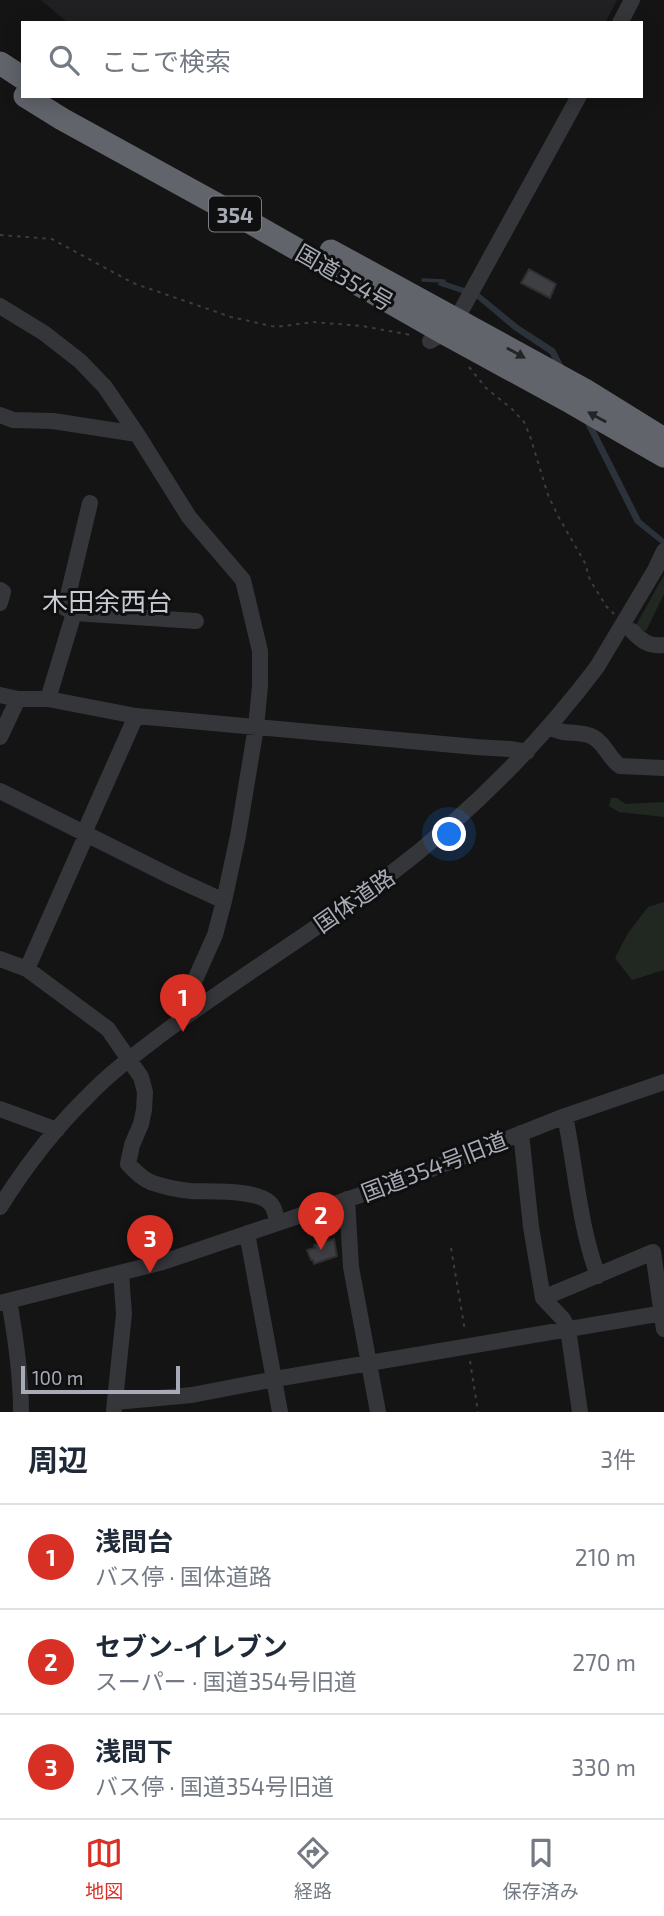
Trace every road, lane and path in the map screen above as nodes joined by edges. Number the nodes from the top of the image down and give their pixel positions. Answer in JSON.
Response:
{"nodes":[{"id":1,"x":632,"y":0,"type":"edge"},
{"id":2,"x":621,"y":21,"type":"edge"},
{"id":3,"x":0,"y":63,"type":"edge"},
{"id":4,"x":21,"y":77,"type":"edge"},
{"id":5,"x":0,"y":80,"type":"edge"},
{"id":6,"x":21,"y":93,"type":"edge"},
{"id":7,"x":29,"y":98,"type":"edge"},
{"id":8,"x":56,"y":98,"type":"edge"},
{"id":9,"x":578,"y":98,"type":"edge"},
{"id":10,"x":0,"y":235,"type":"edge"},
{"id":11,"x":0,"y":306,"type":"edge"},
{"id":12,"x":444,"y":331,"type":"junction"},
{"id":13,"x":464,"y":360,"type":"dead end"},
{"id":14,"x":0,"y":415,"type":"edge"},
{"id":15,"x":137,"y":434,"type":"junction"},
{"id":16,"x":664,"y":439,"type":"edge"},
{"id":17,"x":664,"y":456,"type":"edge"},
{"id":18,"x":90,"y":503,"type":"dead end"},
{"id":19,"x":664,"y":551,"type":"edge"},
{"id":20,"x":0,"y":590,"type":"edge"},
{"id":21,"x":0,"y":603,"type":"edge"},
{"id":22,"x":74,"y":613,"type":"junction"},
{"id":23,"x":196,"y":621,"type":"dead end"},
{"id":24,"x":632,"y":631,"type":"joint"},
{"id":25,"x":664,"y":645,"type":"edge"},
{"id":26,"x":0,"y":695,"type":"edge"},
{"id":27,"x":18,"y":699,"type":"junction"},
{"id":28,"x":48,"y":699,"type":"junction"},
{"id":29,"x":136,"y":716,"type":"junction"},
{"id":30,"x":256,"y":727,"type":"junction"},
{"id":31,"x":549,"y":727,"type":"junction"},
{"id":32,"x":0,"y":737,"type":"edge"},
{"id":33,"x":527,"y":752,"type":"junction"},
{"id":34,"x":664,"y":768,"type":"edge"},
{"id":35,"x":0,"y":791,"type":"edge"},
{"id":36,"x":84,"y":833,"type":"junction"},
{"id":37,"x":224,"y":901,"type":"junction"},
{"id":38,"x":0,"y":959,"type":"edge"},
{"id":39,"x":27,"y":969,"type":"junction"},
{"id":40,"x":187,"y":1016,"type":"junction"},
{"id":41,"x":130,"y":1059,"type":"junction"},
{"id":42,"x":664,"y":1082,"type":"edge"},
{"id":43,"x":0,"y":1109,"type":"edge"},
{"id":44,"x":565,"y":1116,"type":"junction"},
{"id":45,"x":57,"y":1130,"type":"junction"},
{"id":46,"x":521,"y":1133,"type":"junction"},
{"id":47,"x":347,"y":1199,"type":"junction"},
{"id":48,"x":0,"y":1207,"type":"edge"},
{"id":49,"x":277,"y":1223,"type":"junction"},
{"id":50,"x":247,"y":1233,"type":"junction"},
{"id":51,"x":451,"y":1248,"type":"dead end"},
{"id":52,"x":121,"y":1273,"type":"junction"},
{"id":53,"x":598,"y":1276,"type":"junction"},
{"id":54,"x":543,"y":1298,"type":"junction"},
{"id":55,"x":5,"y":1302,"type":"edge"},
{"id":56,"x":663,"y":1318,"type":"edge"},
{"id":57,"x":568,"y":1329,"type":"junction"},
{"id":58,"x":468,"y":1347,"type":"junction"},
{"id":59,"x":369,"y":1364,"type":"junction"},
{"id":60,"x":275,"y":1379,"type":"junction"},
{"id":61,"x":192,"y":1395,"type":"junction"},
{"id":62,"x":115,"y":1407,"type":"edge"},
{"id":63,"x":21,"y":1412,"type":"edge"},
{"id":64,"x":192,"y":1412,"type":"edge"},
{"id":65,"x":280,"y":1412,"type":"edge"},
{"id":66,"x":378,"y":1412,"type":"edge"},
{"id":67,"x":478,"y":1412,"type":"edge"},
{"id":68,"x":580,"y":1412,"type":"edge"}],
"edges":[{"from":1,"to":2,"type":"street"},
{"from":3,"to":4,"type":"highway"},
{"from":5,"to":6,"type":"highway","name":"国道354号","number":"354"},
{"from":7,"to":12,"type":"highway","name":"国道354号","number":"354"},
{"from":8,"to":12,"type":"highway","name":"国道354号","number":"354"},
{"from":9,"to":12,"type":"street"},
{"from":10,"to":12,"type":"path"},
{"from":11,"to":15,"type":"street"},
{"from":12,"to":16,"type":"highway","name":"国道354号","number":"354","one_way":true},
{"from":17,"to":12,"type":"highway","name":"国道354号","number":"354","one_way":true},
{"from":13,"to":24,"type":"path"},
{"from":14,"to":15,"type":"street"},
{"from":15,"to":30,"type":"street"},
{"from":18,"to":22,"type":"street"},
{"from":19,"to":31,"type":"street","name":"国体道路","bridge":true},
{"from":20,"to":21,"type":"street"},
{"from":22,"to":23,"type":"street"},
{"from":22,"to":28,"type":"street"},
{"from":24,"to":25,"type":"street"},
{"from":26,"to":27,"type":"street"},
{"from":27,"to":28,"type":"street"},
{"from":27,"to":32,"type":"street"},
{"from":28,"to":29,"type":"street"},
{"from":29,"to":30,"type":"street"},
{"from":29,"to":36,"type":"street"},
{"from":30,"to":33,"type":"street"},
{"from":30,"to":37,"type":"street"},
{"from":31,"to":33,"type":"street","name":"国体道路"},
{"from":31,"to":34,"type":"street"},
{"from":33,"to":40,"type":"street","name":"国体道路"},
{"from":35,"to":36,"type":"street"},
{"from":36,"to":37,"type":"street"},
{"from":36,"to":39,"type":"street"},
{"from":37,"to":40,"type":"street"},
{"from":38,"to":39,"type":"street"},
{"from":39,"to":41,"type":"street"},
{"from":40,"to":41,"type":"street","name":"国体道路"},
{"from":41,"to":45,"type":"street","name":"国体道路"},
{"from":41,"to":49,"type":"street"},
{"from":42,"to":44,"type":"street","name":"国道354号旧道"},
{"from":43,"to":45,"type":"street"},
{"from":44,"to":46,"type":"street","name":"国道354号旧道"},
{"from":44,"to":53,"type":"street"},
{"from":45,"to":48,"type":"street","name":"国体道路"},
{"from":46,"to":47,"type":"street","name":"国道354号旧道"},
{"from":46,"to":54,"type":"street"},
{"from":47,"to":49,"type":"street","name":"国道354号旧道"},
{"from":47,"to":59,"type":"street"},
{"from":49,"to":50,"type":"street","name":"国道354号旧道"},
{"from":50,"to":52,"type":"street","name":"国道354号旧道"},
{"from":50,"to":60,"type":"street"},
{"from":51,"to":58,"type":"path"},
{"from":52,"to":55,"type":"street","name":"国道354号旧道"},
{"from":52,"to":62,"type":"street"},
{"from":53,"to":54,"type":"street"},
{"from":53,"to":56,"type":"street"},
{"from":54,"to":57,"type":"street"},
{"from":55,"to":63,"type":"street"},
{"from":56,"to":57,"type":"street"},
{"from":57,"to":58,"type":"street"},
{"from":57,"to":68,"type":"street"},
{"from":58,"to":59,"type":"street"},
{"from":58,"to":67,"type":"path"},
{"from":59,"to":60,"type":"street"},
{"from":59,"to":66,"type":"street"},
{"from":60,"to":61,"type":"street"},
{"from":60,"to":65,"type":"street"},
{"from":61,"to":62,"type":"street"},
{"from":61,"to":64,"type":"street"}]}
